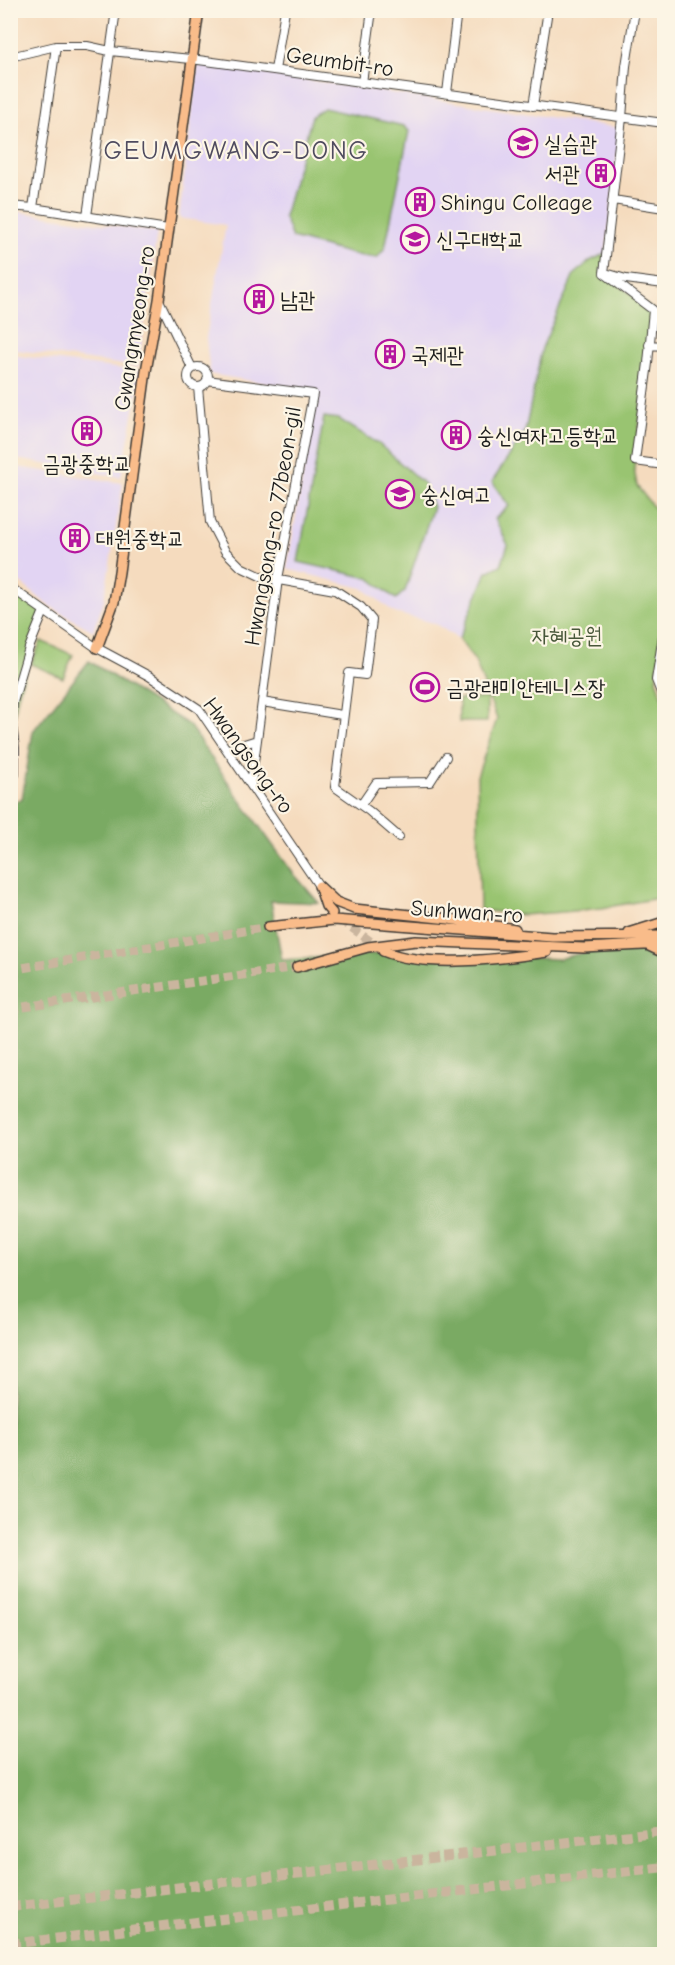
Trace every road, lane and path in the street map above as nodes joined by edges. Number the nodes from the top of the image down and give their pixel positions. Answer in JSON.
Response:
{"nodes":[{"id":1,"x":116,"y":10,"type":"edge"},
{"id":2,"x":199,"y":10,"type":"edge"},
{"id":3,"x":285,"y":10,"type":"edge"},
{"id":4,"x":372,"y":10,"type":"edge"},
{"id":5,"x":457,"y":10,"type":"edge"},
{"id":6,"x":548,"y":10,"type":"edge"},
{"id":7,"x":634,"y":10,"type":"edge"},
{"id":8,"x":56,"y":46,"type":"junction"},
{"id":9,"x":110,"y":51,"type":"junction"},
{"id":10,"x":10,"y":57,"type":"edge"},
{"id":11,"x":191,"y":58,"type":"junction"},
{"id":12,"x":275,"y":70,"type":"junction"},
{"id":13,"x":362,"y":83,"type":"junction"},
{"id":14,"x":447,"y":93,"type":"junction"},
{"id":15,"x":533,"y":106,"type":"junction"},
{"id":16,"x":622,"y":118,"type":"junction"},
{"id":17,"x":664,"y":123,"type":"edge"},
{"id":18,"x":613,"y":200,"type":"junction"},
{"id":19,"x":10,"y":206,"type":"edge"},
{"id":20,"x":33,"y":208,"type":"junction"},
{"id":21,"x":664,"y":208,"type":"edge"},
{"id":22,"x":87,"y":216,"type":"junction"},
{"id":23,"x":168,"y":229,"type":"junction"},
{"id":24,"x":604,"y":273,"type":"junction"},
{"id":25,"x":664,"y":284,"type":"edge"},
{"id":26,"x":159,"y":300,"type":"junction"},
{"id":27,"x":649,"y":345,"type":"junction"},
{"id":28,"x":664,"y":346,"type":"edge"},
{"id":29,"x":192,"y":368,"type":"junction"},
{"id":30,"x":207,"y":380,"type":"junction"},
{"id":31,"x":198,"y":387,"type":"junction"},
{"id":32,"x":664,"y":465,"type":"edge"},
{"id":33,"x":278,"y":579,"type":"junction"},
{"id":34,"x":10,"y":587,"type":"edge"},
{"id":35,"x":44,"y":611,"type":"junction"},
{"id":36,"x":664,"y":629,"type":"edge"},
{"id":37,"x":98,"y":648,"type":"junction"},
{"id":38,"x":664,"y":700,"type":"edge"},
{"id":39,"x":262,"y":702,"type":"junction"},
{"id":40,"x":342,"y":715,"type":"junction"},
{"id":41,"x":257,"y":740,"type":"junction"},
{"id":42,"x":228,"y":749,"type":"junction"},
{"id":43,"x":446,"y":757,"type":"dead end"},
{"id":44,"x":10,"y":775,"type":"edge"},
{"id":45,"x":251,"y":784,"type":"junction"},
{"id":46,"x":361,"y":805,"type":"junction"},
{"id":47,"x":399,"y":837,"type":"dead end"},
{"id":48,"x":319,"y":886,"type":"junction"},
{"id":49,"x":332,"y":913,"type":"tunnel mouth"},
{"id":50,"x":664,"y":922,"type":"edge"},
{"id":51,"x":268,"y":927,"type":"tunnel mouth"},
{"id":52,"x":621,"y":935,"type":"junction"},
{"id":53,"x":664,"y":936,"type":"edge"},
{"id":54,"x":552,"y":937,"type":"junction"},
{"id":55,"x":664,"y":944,"type":"edge"},
{"id":56,"x":647,"y":945,"type":"junction"},
{"id":57,"x":573,"y":948,"type":"junction"},
{"id":58,"x":383,"y":951,"type":"tunnel mouth"},
{"id":59,"x":664,"y":953,"type":"edge"},
{"id":60,"x":297,"y":967,"type":"tunnel mouth"}],
"edges":[{"from":1,"to":9,"type":"street"},
{"from":2,"to":11,"type":"main road","name":"Gwangmyeong-ro"},
{"from":3,"to":12,"type":"street"},
{"from":4,"to":13,"type":"street"},
{"from":5,"to":14,"type":"street"},
{"from":6,"to":15,"type":"street"},
{"from":7,"to":16,"type":"street"},
{"from":8,"to":9,"type":"street","name":"Geumbit-ro"},
{"from":8,"to":10,"type":"street","name":"Geumbit-ro"},
{"from":8,"to":20,"type":"street"},
{"from":9,"to":11,"type":"street","name":"Geumbit-ro"},
{"from":9,"to":22,"type":"street"},
{"from":11,"to":12,"type":"street","name":"Geumbit-ro"},
{"from":11,"to":23,"type":"main road","name":"Gwangmyeong-ro"},
{"from":12,"to":13,"type":"street","name":"Geumbit-ro"},
{"from":13,"to":14,"type":"street","name":"Geumbit-ro"},
{"from":14,"to":15,"type":"street","name":"Geumbit-ro"},
{"from":15,"to":16,"type":"street","name":"Geumbit-ro"},
{"from":16,"to":17,"type":"street","name":"Geumbit-ro"},
{"from":16,"to":18,"type":"street"},
{"from":18,"to":21,"type":"street"},
{"from":18,"to":24,"type":"street"},
{"from":19,"to":20,"type":"street"},
{"from":20,"to":22,"type":"street"},
{"from":22,"to":23,"type":"street"},
{"from":23,"to":26,"type":"main road","name":"Gwangmyeong-ro"},
{"from":24,"to":25,"type":"street"},
{"from":24,"to":27,"type":"street"},
{"from":26,"to":29,"type":"street"},
{"from":26,"to":37,"type":"main road","name":"Gwangmyeong-ro"},
{"from":27,"to":28,"type":"street"},
{"from":27,"to":32,"type":"street"},
{"from":29,"to":30,"type":"street"},
{"from":29,"to":31,"type":"street"},
{"from":30,"to":31,"type":"street"},
{"from":30,"to":33,"type":"street","name":"Hwangsong-ro 77beon-gil"},
{"from":31,"to":33,"type":"street"},
{"from":33,"to":39,"type":"street","name":"Hwangsong-ro 77beon-gil"},
{"from":33,"to":40,"type":"street"},
{"from":34,"to":35,"type":"street","name":"Hwangsong-ro"},
{"from":35,"to":37,"type":"street","name":"Hwangsong-ro"},
{"from":35,"to":44,"type":"street"},
{"from":36,"to":38,"type":"street"},
{"from":37,"to":42,"type":"street","name":"Hwangsong-ro"},
{"from":39,"to":40,"type":"street"},
{"from":39,"to":41,"type":"street","name":"Hwangsong-ro 77beon-gil"},
{"from":40,"to":46,"type":"street"},
{"from":41,"to":42,"type":"street"},
{"from":41,"to":45,"type":"street","name":"Hwangsong-ro 77beon-gil"},
{"from":42,"to":45,"type":"street","name":"Hwangsong-ro"},
{"from":43,"to":46,"type":"street"},
{"from":45,"to":48,"type":"street","name":"Hwangsong-ro"},
{"from":46,"to":47,"type":"street"},
{"from":48,"to":49,"type":"main road"},
{"from":48,"to":54,"type":"main road"},
{"from":50,"to":52,"type":"main road"},
{"from":51,"to":54,"type":"main road","name":"Sunhwan-ro"},
{"from":52,"to":53,"type":"main road","name":"Sunhwan-ro"},
{"from":52,"to":54,"type":"main road","name":"Sunhwan-ro"},
{"from":55,"to":56,"type":"main road","name":"Sunhwan-ro"},
{"from":56,"to":57,"type":"main road","name":"Sunhwan-ro"},
{"from":56,"to":59,"type":"main road"},
{"from":57,"to":58,"type":"main road"},
{"from":57,"to":60,"type":"main road","name":"Sunhwan-ro"}]}
